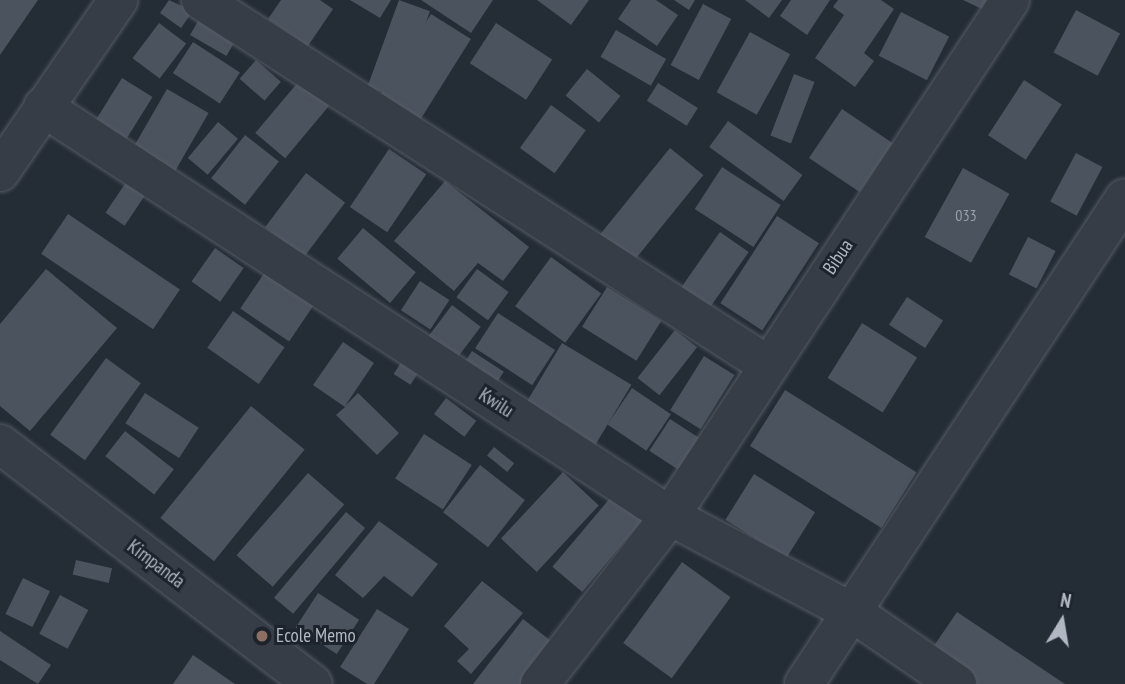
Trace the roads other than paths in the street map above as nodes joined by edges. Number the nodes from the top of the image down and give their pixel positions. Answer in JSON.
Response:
{"nodes":[{"id":1,"x":118,"y":0,"type":"edge"},
{"id":2,"x":201,"y":0,"type":"edge"},
{"id":3,"x":1010,"y":0,"type":"edge"},
{"id":4,"x":43,"y":107,"type":"junction"},
{"id":5,"x":0,"y":172,"type":"edge"},
{"id":6,"x":1125,"y":198,"type":"edge"},
{"id":7,"x":766,"y":365,"type":"junction"},
{"id":8,"x":0,"y":444,"type":"edge"},
{"id":9,"x":670,"y":516,"type":"junction"},
{"id":10,"x":855,"y":614,"type":"junction"},
{"id":11,"x":313,"y":684,"type":"edge"},
{"id":12,"x":540,"y":684,"type":"edge"},
{"id":13,"x":804,"y":684,"type":"edge"},
{"id":14,"x":957,"y":684,"type":"edge"}],
"edges":[{"from":1,"to":4,"type":"street"},
{"from":2,"to":7,"type":"street"},
{"from":3,"to":7,"type":"street","name":"Bibua"},
{"from":4,"to":5,"type":"street"},
{"from":4,"to":9,"type":"street","name":"Kwilu"},
{"from":6,"to":10,"type":"street"},
{"from":7,"to":9,"type":"street","name":"Bibua"},
{"from":8,"to":11,"type":"street","name":"Kimpanda"},
{"from":9,"to":10,"type":"street","name":"Kwilu"},
{"from":9,"to":12,"type":"street","name":"Bibua"},
{"from":10,"to":13,"type":"street"},
{"from":10,"to":14,"type":"street","name":"Kwilu"}]}
